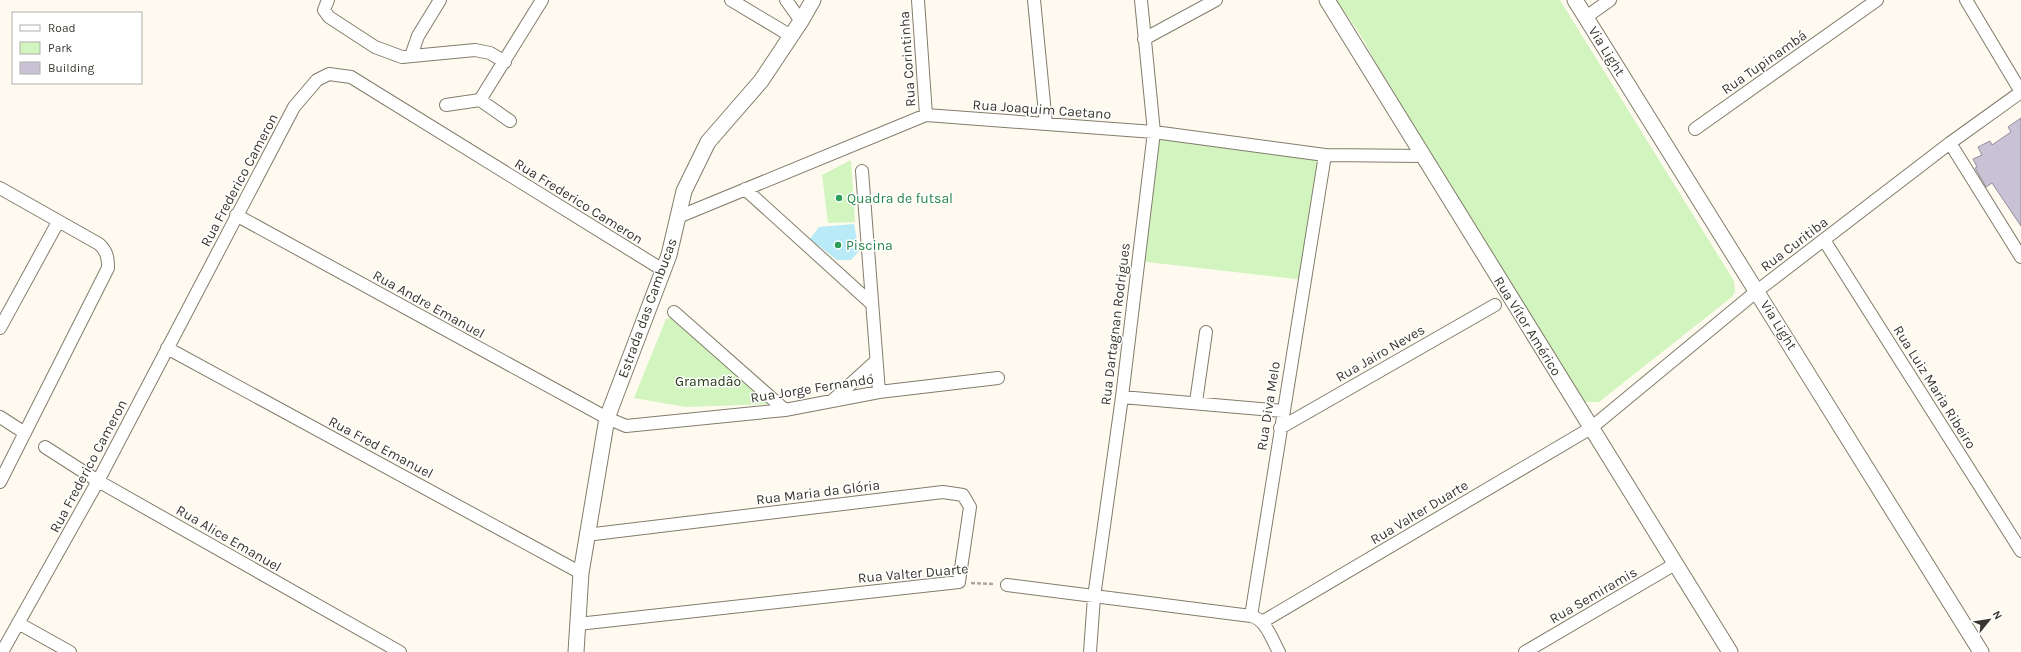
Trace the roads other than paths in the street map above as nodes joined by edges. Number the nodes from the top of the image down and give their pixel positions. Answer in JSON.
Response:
{"nodes":[{"id":1,"x":328,"y":0,"type":"edge"},
{"id":2,"x":440,"y":0,"type":"edge"},
{"id":3,"x":542,"y":0,"type":"edge"},
{"id":4,"x":731,"y":0,"type":"edge"},
{"id":5,"x":786,"y":0,"type":"edge"},
{"id":6,"x":813,"y":0,"type":"edge"},
{"id":7,"x":918,"y":0,"type":"edge"},
{"id":8,"x":1034,"y":0,"type":"edge"},
{"id":9,"x":1141,"y":0,"type":"edge"},
{"id":10,"x":1216,"y":0,"type":"edge"},
{"id":11,"x":1327,"y":0,"type":"edge"},
{"id":12,"x":1575,"y":0,"type":"edge"},
{"id":13,"x":1610,"y":0,"type":"edge"},
{"id":14,"x":1877,"y":0,"type":"edge"},
{"id":15,"x":1966,"y":0,"type":"edge"},
{"id":16,"x":1586,"y":17,"type":"junction"},
{"id":17,"x":801,"y":22,"type":"junction"},
{"id":18,"x":791,"y":36,"type":"junction"},
{"id":19,"x":1144,"y":40,"type":"junction"},
{"id":20,"x":411,"y":56,"type":"junction"},
{"id":21,"x":505,"y":62,"type":"junction"},
{"id":22,"x":2021,"y":92,"type":"edge"},
{"id":23,"x":480,"y":100,"type":"junction"},
{"id":24,"x":446,"y":105,"type":"dead end"},
{"id":25,"x":926,"y":115,"type":"junction"},
{"id":26,"x":510,"y":121,"type":"dead end"},
{"id":27,"x":1046,"y":124,"type":"junction"},
{"id":28,"x":1695,"y":129,"type":"dead end"},
{"id":29,"x":1154,"y":132,"type":"junction"},
{"id":30,"x":1950,"y":143,"type":"junction"},
{"id":31,"x":1325,"y":155,"type":"junction"},
{"id":32,"x":1423,"y":156,"type":"junction"},
{"id":33,"x":862,"y":170,"type":"dead end"},
{"id":34,"x":0,"y":188,"type":"edge"},
{"id":35,"x":745,"y":189,"type":"junction"},
{"id":36,"x":236,"y":215,"type":"junction"},
{"id":37,"x":678,"y":217,"type":"junction"},
{"id":38,"x":58,"y":222,"type":"junction"},
{"id":39,"x":1824,"y":240,"type":"junction"},
{"id":40,"x":2021,"y":257,"type":"edge"},
{"id":41,"x":663,"y":270,"type":"junction"},
{"id":42,"x":1757,"y":291,"type":"junction"},
{"id":43,"x":872,"y":304,"type":"junction"},
{"id":44,"x":1495,"y":305,"type":"dead end"},
{"id":45,"x":674,"y":312,"type":"dead end"},
{"id":46,"x":0,"y":328,"type":"edge"},
{"id":47,"x":1206,"y":332,"type":"dead end"},
{"id":48,"x":167,"y":348,"type":"junction"},
{"id":49,"x":876,"y":361,"type":"junction"},
{"id":50,"x":998,"y":378,"type":"dead end"},
{"id":51,"x":879,"y":392,"type":"junction"},
{"id":52,"x":1122,"y":397,"type":"junction"},
{"id":53,"x":831,"y":401,"type":"junction"},
{"id":54,"x":1196,"y":402,"type":"junction"},
{"id":55,"x":785,"y":410,"type":"junction"},
{"id":56,"x":1283,"y":411,"type":"junction"},
{"id":57,"x":0,"y":417,"type":"edge"},
{"id":58,"x":608,"y":418,"type":"junction"},
{"id":59,"x":1280,"y":428,"type":"junction"},
{"id":60,"x":1591,"y":428,"type":"junction"},
{"id":61,"x":25,"y":433,"type":"junction"},
{"id":62,"x":45,"y":447,"type":"dead end"},
{"id":63,"x":98,"y":481,"type":"junction"},
{"id":64,"x":0,"y":482,"type":"edge"},
{"id":65,"x":586,"y":535,"type":"junction"},
{"id":66,"x":2021,"y":551,"type":"edge"},
{"id":67,"x":1675,"y":564,"type":"junction"},
{"id":68,"x":581,"y":573,"type":"junction"},
{"id":69,"x":960,"y":582,"type":"joint"},
{"id":70,"x":1007,"y":585,"type":"road end"},
{"id":71,"x":1094,"y":597,"type":"junction"},
{"id":72,"x":1251,"y":616,"type":"junction"},
{"id":73,"x":1262,"y":622,"type":"junction"},
{"id":74,"x":18,"y":623,"type":"junction"},
{"id":75,"x":578,"y":624,"type":"junction"},
{"id":76,"x":2,"y":652,"type":"edge"},
{"id":77,"x":70,"y":652,"type":"edge"},
{"id":78,"x":400,"y":652,"type":"edge"},
{"id":79,"x":576,"y":652,"type":"edge"},
{"id":80,"x":1090,"y":652,"type":"edge"},
{"id":81,"x":1279,"y":652,"type":"edge"},
{"id":82,"x":1525,"y":652,"type":"edge"},
{"id":83,"x":1730,"y":652,"type":"edge"},
{"id":84,"x":1981,"y":652,"type":"edge"}],
"edges":[{"from":1,"to":20,"type":"street"},
{"from":2,"to":20,"type":"street"},
{"from":3,"to":21,"type":"street"},
{"from":4,"to":18,"type":"street"},
{"from":5,"to":17,"type":"street"},
{"from":6,"to":17,"type":"street","name":"Estrada das Cambucas"},
{"from":7,"to":25,"type":"street","name":"Rua Corintinha"},
{"from":8,"to":27,"type":"street"},
{"from":9,"to":19,"type":"street","name":"Rua Dartagnan Rodrigues"},
{"from":10,"to":19,"type":"street"},
{"from":11,"to":32,"type":"street","name":"Rua Vítor Américo"},
{"from":12,"to":16,"type":"street","name":"Via Light"},
{"from":13,"to":16,"type":"street"},
{"from":14,"to":28,"type":"street","name":"Rua Tupinambá"},
{"from":15,"to":22,"type":"street"},
{"from":16,"to":42,"type":"street","name":"Via Light"},
{"from":17,"to":18,"type":"street","name":"Estrada das Cambucas"},
{"from":18,"to":37,"type":"street","name":"Estrada das Cambucas"},
{"from":19,"to":29,"type":"street","name":"Rua Dartagnan Rodrigues"},
{"from":20,"to":21,"type":"street"},
{"from":21,"to":23,"type":"street"},
{"from":22,"to":30,"type":"street","name":"Rua Curitiba"},
{"from":23,"to":24,"type":"street"},
{"from":23,"to":26,"type":"street"},
{"from":25,"to":27,"type":"street","name":"Rua Joaquim Caetano"},
{"from":25,"to":35,"type":"street","name":"Rua Joaquim Caetano"},
{"from":27,"to":29,"type":"street","name":"Rua Joaquim Caetano"},
{"from":29,"to":31,"type":"street","name":"Rua Joaquim Caetano"},
{"from":29,"to":52,"type":"street","name":"Rua Dartagnan Rodrigues"},
{"from":30,"to":39,"type":"street","name":"Rua Curitiba"},
{"from":30,"to":40,"type":"street"},
{"from":31,"to":32,"type":"street","name":"Rua Joaquim Caetano"},
{"from":31,"to":56,"type":"street","name":"Rua Diva Melo"},
{"from":32,"to":60,"type":"street","name":"Rua Vítor Américo"},
{"from":33,"to":43,"type":"street"},
{"from":34,"to":38,"type":"street"},
{"from":35,"to":37,"type":"street","name":"Rua Joaquim Caetano"},
{"from":35,"to":43,"type":"street"},
{"from":36,"to":41,"type":"street","name":"Rua Frederico Cameron"},
{"from":36,"to":48,"type":"street","name":"Rua Frederico Cameron"},
{"from":36,"to":58,"type":"street","name":"Rua Andre Emanuel"},
{"from":37,"to":41,"type":"street","name":"Estrada das Cambucas"},
{"from":38,"to":46,"type":"street"},
{"from":38,"to":61,"type":"street"},
{"from":39,"to":42,"type":"street","name":"Rua Curitiba"},
{"from":39,"to":66,"type":"street","name":"Rua Luiz Maria Ribeiro"},
{"from":41,"to":58,"type":"street","name":"Estrada das Cambucas"},
{"from":42,"to":60,"type":"street","name":"Rua Curitiba"},
{"from":42,"to":84,"type":"street","name":"Via Light"},
{"from":43,"to":49,"type":"street"},
{"from":44,"to":59,"type":"street","name":"Rua Jairo Neves"},
{"from":45,"to":55,"type":"street"},
{"from":47,"to":54,"type":"street"},
{"from":48,"to":63,"type":"street","name":"Rua Frederico Cameron"},
{"from":48,"to":68,"type":"street","name":"Rua Fred Emanuel"},
{"from":49,"to":51,"type":"street"},
{"from":49,"to":53,"type":"street"},
{"from":50,"to":51,"type":"street","name":"Rua Jorge Fernando"},
{"from":51,"to":53,"type":"street","name":"Rua Jorge Fernando"},
{"from":52,"to":54,"type":"street"},
{"from":52,"to":71,"type":"street","name":"Rua Dartagnan Rodrigues"},
{"from":53,"to":55,"type":"street","name":"Rua Jorge Fernando"},
{"from":54,"to":56,"type":"street"},
{"from":55,"to":58,"type":"street","name":"Rua Jorge Fernando"},
{"from":56,"to":59,"type":"street","name":"Rua Diva Melo"},
{"from":57,"to":61,"type":"street"},
{"from":58,"to":65,"type":"street","name":"Estrada das Cambucas"},
{"from":59,"to":72,"type":"street","name":"Rua Diva Melo"},
{"from":60,"to":67,"type":"street","name":"Rua Vítor Américo"},
{"from":60,"to":73,"type":"street","name":"Rua Valter Duarte"},
{"from":61,"to":64,"type":"street"},
{"from":62,"to":63,"type":"street","name":"Rua Alice Emanuel"},
{"from":63,"to":74,"type":"street","name":"Rua Frederico Cameron"},
{"from":63,"to":78,"type":"street","name":"Rua Alice Emanuel"},
{"from":65,"to":68,"type":"street","name":"Estrada das Cambucas"},
{"from":65,"to":69,"type":"street","name":"Rua Maria da Glória"},
{"from":67,"to":82,"type":"street","name":"Rua Semiramis"},
{"from":67,"to":83,"type":"street","name":"Rua Vítor Américo"},
{"from":68,"to":75,"type":"street","name":"Estrada das Cambucas"},
{"from":69,"to":75,"type":"street","name":"Rua Valter Duarte"},
{"from":70,"to":71,"type":"street"},
{"from":71,"to":72,"type":"street"},
{"from":71,"to":80,"type":"street","name":"Rua Dartagnan Rodrigues"},
{"from":72,"to":73,"type":"street"},
{"from":73,"to":81,"type":"street"},
{"from":74,"to":76,"type":"street","name":"Rua Frederico Cameron"},
{"from":74,"to":77,"type":"street"},
{"from":75,"to":79,"type":"street","name":"Estrada das Cambucas"}]}
